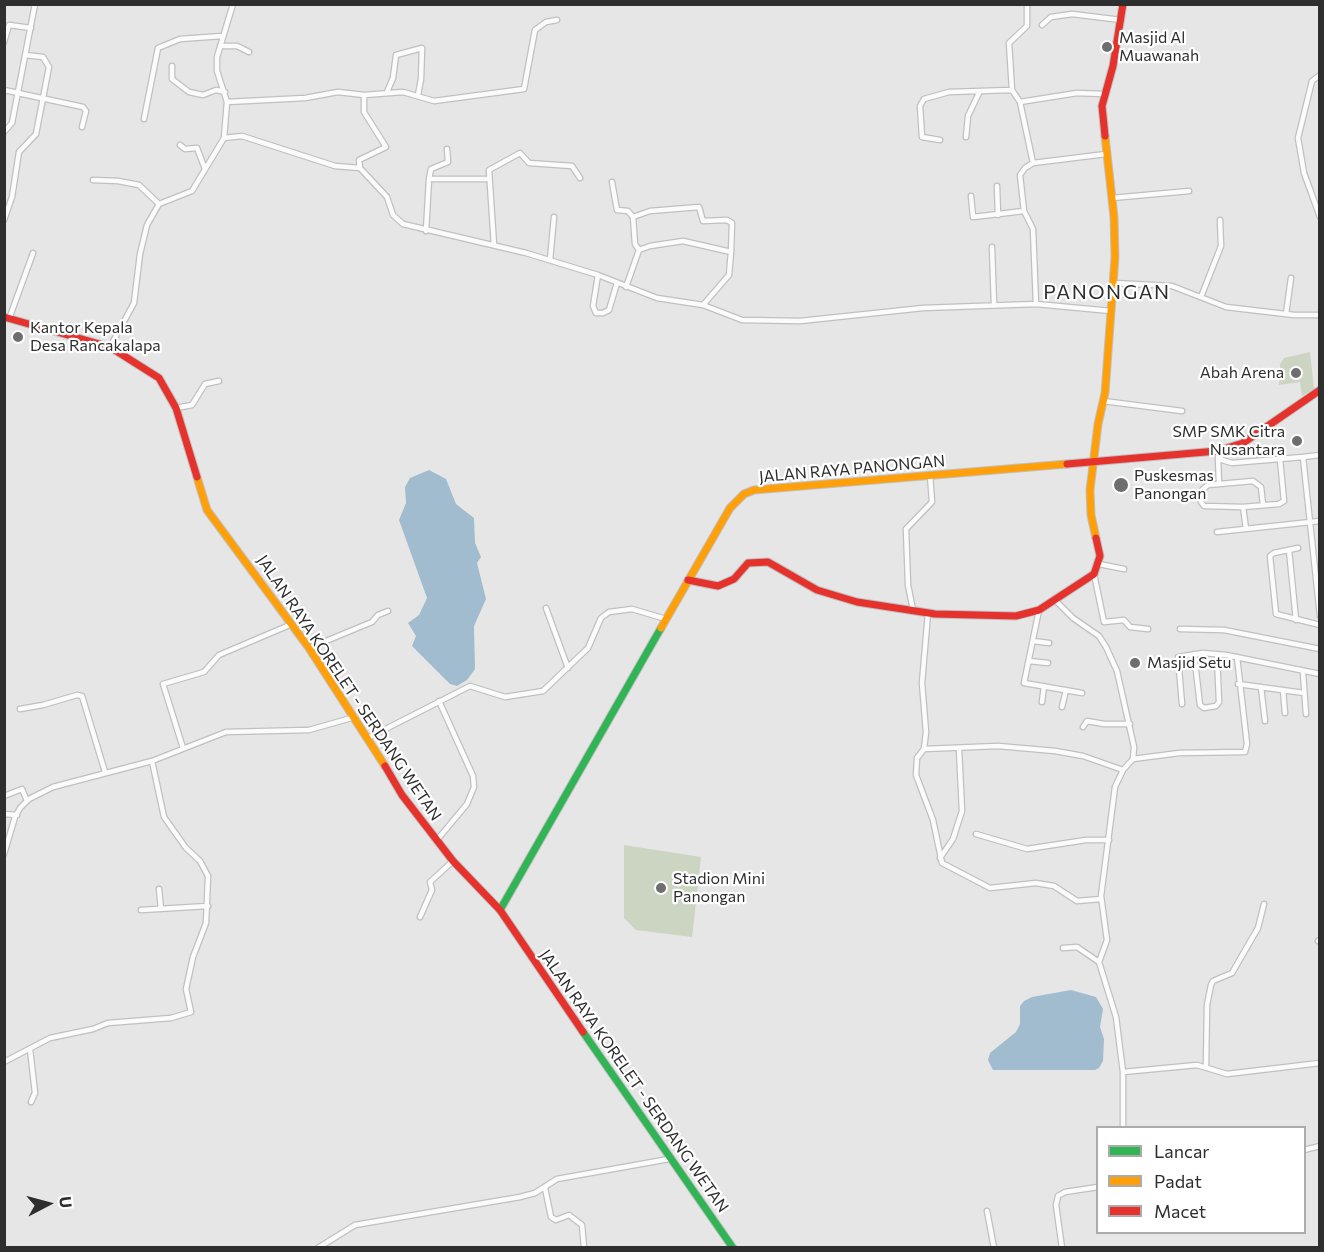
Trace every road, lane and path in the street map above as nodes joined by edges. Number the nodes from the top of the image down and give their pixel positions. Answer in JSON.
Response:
{"nodes":[{"id":1,"x":35,"y":4,"type":"edge"},
{"id":2,"x":233,"y":4,"type":"edge"},
{"id":3,"x":1027,"y":4,"type":"edge"},
{"id":4,"x":1123,"y":4,"type":"edge"},
{"id":5,"x":557,"y":20,"type":"dead end"},
{"id":6,"x":1121,"y":20,"type":"junction"},
{"id":7,"x":1042,"y":25,"type":"dead end"},
{"id":8,"x":31,"y":28,"type":"junction"},
{"id":9,"x":222,"y":36,"type":"junction"},
{"id":10,"x":4,"y":42,"type":"edge"},
{"id":11,"x":220,"y":46,"type":"junction"},
{"id":12,"x":249,"y":52,"type":"dead end"},
{"id":13,"x":25,"y":55,"type":"junction"},
{"id":14,"x":172,"y":66,"type":"dead end"},
{"id":15,"x":1320,"y":75,"type":"edge"},
{"id":16,"x":4,"y":90,"type":"edge"},
{"id":17,"x":1012,"y":90,"type":"junction"},
{"id":18,"x":18,"y":92,"type":"junction"},
{"id":19,"x":225,"y":92,"type":"junction"},
{"id":20,"x":387,"y":92,"type":"junction"},
{"id":21,"x":979,"y":93,"type":"junction"},
{"id":22,"x":418,"y":94,"type":"junction"},
{"id":23,"x":1103,"y":94,"type":"junction"},
{"id":24,"x":364,"y":95,"type":"junction"},
{"id":25,"x":42,"y":97,"type":"junction"},
{"id":26,"x":227,"y":102,"type":"junction"},
{"id":27,"x":1020,"y":102,"type":"junction"},
{"id":28,"x":144,"y":119,"type":"dead end"},
{"id":29,"x":82,"y":127,"type":"dead end"},
{"id":30,"x":4,"y":132,"type":"edge"},
{"id":31,"x":966,"y":137,"type":"dead end"},
{"id":32,"x":224,"y":138,"type":"junction"},
{"id":33,"x":940,"y":140,"type":"dead end"},
{"id":34,"x":180,"y":145,"type":"dead end"},
{"id":35,"x":447,"y":149,"type":"dead end"},
{"id":36,"x":1106,"y":154,"type":"junction"},
{"id":37,"x":1034,"y":163,"type":"junction"},
{"id":38,"x":360,"y":168,"type":"junction"},
{"id":39,"x":205,"y":170,"type":"junction"},
{"id":40,"x":580,"y":178,"type":"dead end"},
{"id":41,"x":429,"y":179,"type":"junction"},
{"id":42,"x":488,"y":179,"type":"junction"},
{"id":43,"x":93,"y":180,"type":"dead end"},
{"id":44,"x":612,"y":182,"type":"dead end"},
{"id":45,"x":997,"y":186,"type":"dead end"},
{"id":46,"x":1189,"y":190,"type":"dead end"},
{"id":47,"x":970,"y":196,"type":"dead end"},
{"id":48,"x":1112,"y":198,"type":"junction"},
{"id":49,"x":159,"y":204,"type":"junction"},
{"id":50,"x":1024,"y":211,"type":"junction"},
{"id":51,"x":998,"y":215,"type":"junction"},
{"id":52,"x":554,"y":217,"type":"dead end"},
{"id":53,"x":633,"y":217,"type":"junction"},
{"id":54,"x":1320,"y":217,"type":"edge"},
{"id":55,"x":4,"y":220,"type":"edge"},
{"id":56,"x":1220,"y":220,"type":"dead end"},
{"id":57,"x":426,"y":231,"type":"junction"},
{"id":58,"x":494,"y":245,"type":"junction"},
{"id":59,"x":992,"y":247,"type":"dead end"},
{"id":60,"x":639,"y":250,"type":"junction"},
{"id":61,"x":731,"y":252,"type":"junction"},
{"id":62,"x":33,"y":253,"type":"dead end"},
{"id":63,"x":550,"y":260,"type":"junction"},
{"id":64,"x":598,"y":275,"type":"junction"},
{"id":65,"x":1292,"y":278,"type":"dead end"},
{"id":66,"x":617,"y":283,"type":"junction"},
{"id":67,"x":1114,"y":283,"type":"junction"},
{"id":68,"x":626,"y":288,"type":"junction"},
{"id":69,"x":1201,"y":297,"type":"junction"},
{"id":70,"x":703,"y":304,"type":"junction"},
{"id":71,"x":1036,"y":304,"type":"junction"},
{"id":72,"x":994,"y":305,"type":"junction"},
{"id":73,"x":1111,"y":311,"type":"junction"},
{"id":74,"x":1286,"y":314,"type":"junction"},
{"id":75,"x":1320,"y":315,"type":"edge"},
{"id":76,"x":7,"y":318,"type":"edge"},
{"id":77,"x":110,"y":347,"type":"junction"},
{"id":78,"x":219,"y":381,"type":"dead end"},
{"id":79,"x":1320,"y":390,"type":"edge"},
{"id":80,"x":1103,"y":401,"type":"junction"},
{"id":81,"x":176,"y":408,"type":"junction"},
{"id":82,"x":1182,"y":411,"type":"dead end"},
{"id":83,"x":1217,"y":454,"type":"junction"},
{"id":84,"x":1320,"y":455,"type":"edge"},
{"id":85,"x":1303,"y":457,"type":"junction"},
{"id":86,"x":1280,"y":459,"type":"junction"},
{"id":87,"x":1094,"y":461,"type":"junction"},
{"id":88,"x":930,"y":475,"type":"junction"},
{"id":89,"x":1219,"y":484,"type":"junction"},
{"id":90,"x":1263,"y":505,"type":"junction"},
{"id":91,"x":1243,"y":507,"type":"junction"},
{"id":92,"x":1320,"y":521,"type":"edge"},
{"id":93,"x":1310,"y":522,"type":"junction"},
{"id":94,"x":1246,"y":529,"type":"junction"},
{"id":95,"x":1217,"y":532,"type":"dead end"},
{"id":96,"x":1320,"y":546,"type":"edge"},
{"id":97,"x":1313,"y":547,"type":"junction"},
{"id":98,"x":1298,"y":548,"type":"dead end"},
{"id":99,"x":1289,"y":550,"type":"junction"},
{"id":100,"x":1099,"y":564,"type":"junction"},
{"id":101,"x":1124,"y":569,"type":"dead end"},
{"id":102,"x":1094,"y":574,"type":"junction"},
{"id":103,"x":688,"y":580,"type":"junction"},
{"id":104,"x":1318,"y":587,"type":"edge"},
{"id":105,"x":1055,"y":600,"type":"junction"},
{"id":106,"x":546,"y":608,"type":"dead end"},
{"id":107,"x":913,"y":610,"type":"junction"},
{"id":108,"x":1039,"y":610,"type":"junction"},
{"id":109,"x":388,"y":611,"type":"dead end"},
{"id":110,"x":928,"y":612,"type":"junction"},
{"id":111,"x":1320,"y":616,"type":"edge"},
{"id":112,"x":666,"y":619,"type":"junction"},
{"id":113,"x":1296,"y":620,"type":"junction"},
{"id":114,"x":292,"y":624,"type":"junction"},
{"id":115,"x":1320,"y":625,"type":"edge"},
{"id":116,"x":1148,"y":629,"type":"dead end"},
{"id":117,"x":1180,"y":629,"type":"dead end"},
{"id":118,"x":1033,"y":641,"type":"junction"},
{"id":119,"x":1049,"y":643,"type":"dead end"},
{"id":120,"x":309,"y":648,"type":"junction"},
{"id":121,"x":1320,"y":649,"type":"edge"},
{"id":122,"x":1194,"y":654,"type":"junction"},
{"id":123,"x":1216,"y":655,"type":"junction"},
{"id":124,"x":1238,"y":657,"type":"junction"},
{"id":125,"x":1029,"y":661,"type":"junction"},
{"id":126,"x":1048,"y":663,"type":"dead end"},
{"id":127,"x":568,"y":668,"type":"junction"},
{"id":128,"x":1303,"y":673,"type":"junction"},
{"id":129,"x":1320,"y":674,"type":"edge"},
{"id":130,"x":1238,"y":684,"type":"junction"},
{"id":131,"x":1044,"y":686,"type":"junction"},
{"id":132,"x":1262,"y":687,"type":"junction"},
{"id":133,"x":1066,"y":690,"type":"junction"},
{"id":134,"x":1283,"y":690,"type":"junction"},
{"id":135,"x":1082,"y":693,"type":"dead end"},
{"id":136,"x":1304,"y":693,"type":"junction"},
{"id":137,"x":439,"y":701,"type":"junction"},
{"id":138,"x":1042,"y":702,"type":"dead end"},
{"id":139,"x":1182,"y":704,"type":"dead end"},
{"id":140,"x":1062,"y":707,"type":"dead end"},
{"id":141,"x":20,"y":709,"type":"dead end"},
{"id":142,"x":1285,"y":713,"type":"dead end"},
{"id":143,"x":1306,"y":714,"type":"dead end"},
{"id":144,"x":355,"y":717,"type":"junction"},
{"id":145,"x":1265,"y":721,"type":"dead end"},
{"id":146,"x":1130,"y":724,"type":"junction"},
{"id":147,"x":1083,"y":727,"type":"dead end"},
{"id":148,"x":368,"y":738,"type":"junction"},
{"id":149,"x":183,"y":748,"type":"junction"},
{"id":150,"x":924,"y":749,"type":"junction"},
{"id":151,"x":959,"y":749,"type":"junction"},
{"id":152,"x":1133,"y":759,"type":"junction"},
{"id":153,"x":152,"y":761,"type":"junction"},
{"id":154,"x":1123,"y":770,"type":"junction"},
{"id":155,"x":105,"y":772,"type":"junction"},
{"id":156,"x":4,"y":796,"type":"edge"},
{"id":157,"x":27,"y":801,"type":"junction"},
{"id":158,"x":4,"y":814,"type":"edge"},
{"id":159,"x":17,"y":814,"type":"junction"},
{"id":160,"x":976,"y":834,"type":"dead end"},
{"id":161,"x":1109,"y":840,"type":"junction"},
{"id":162,"x":437,"y":841,"type":"junction"},
{"id":163,"x":4,"y":854,"type":"edge"},
{"id":164,"x":940,"y":858,"type":"junction"},
{"id":165,"x":453,"y":861,"type":"junction"},
{"id":166,"x":159,"y":889,"type":"dead end"},
{"id":167,"x":1101,"y":899,"type":"junction"},
{"id":168,"x":1264,"y":904,"type":"dead end"},
{"id":169,"x":208,"y":906,"type":"junction"},
{"id":170,"x":160,"y":909,"type":"junction"},
{"id":171,"x":141,"y":910,"type":"dead end"},
{"id":172,"x":500,"y":910,"type":"junction"},
{"id":173,"x":420,"y":917,"type":"dead end"},
{"id":174,"x":1063,"y":948,"type":"dead end"},
{"id":175,"x":1099,"y":962,"type":"junction"},
{"id":176,"x":30,"y":1049,"type":"junction"},
{"id":177,"x":4,"y":1062,"type":"edge"},
{"id":178,"x":1320,"y":1063,"type":"edge"},
{"id":179,"x":1206,"y":1067,"type":"junction"},
{"id":180,"x":1123,"y":1071,"type":"junction"},
{"id":181,"x":31,"y":1102,"type":"dead end"},
{"id":182,"x":1123,"y":1126,"type":"edge"},
{"id":183,"x":669,"y":1159,"type":"junction"},
{"id":184,"x":1096,"y":1187,"type":"edge"},
{"id":185,"x":545,"y":1188,"type":"junction"},
{"id":186,"x":987,"y":1211,"type":"dead end"},
{"id":187,"x":318,"y":1248,"type":"edge"},
{"id":188,"x":584,"y":1248,"type":"edge"},
{"id":189,"x":733,"y":1248,"type":"edge"},
{"id":190,"x":994,"y":1248,"type":"edge"},
{"id":191,"x":1062,"y":1248,"type":"edge"}],
"edges":[{"from":1,"to":8,"type":"street"},
{"from":2,"to":9,"type":"street"},
{"from":3,"to":17,"type":"street"},
{"from":4,"to":6,"type":"main road"},
{"from":5,"to":22,"type":"street"},
{"from":6,"to":7,"type":"street"},
{"from":6,"to":23,"type":"main road"},
{"from":8,"to":10,"type":"street"},
{"from":8,"to":13,"type":"street"},
{"from":9,"to":11,"type":"street"},
{"from":9,"to":28,"type":"street"},
{"from":11,"to":12,"type":"street"},
{"from":11,"to":19,"type":"street"},
{"from":13,"to":18,"type":"street"},
{"from":13,"to":25,"type":"street"},
{"from":14,"to":19,"type":"street"},
{"from":15,"to":54,"type":"street"},
{"from":16,"to":18,"type":"street"},
{"from":17,"to":21,"type":"street"},
{"from":17,"to":27,"type":"street"},
{"from":18,"to":25,"type":"street"},
{"from":18,"to":30,"type":"street"},
{"from":19,"to":26,"type":"street"},
{"from":20,"to":22,"type":"street"},
{"from":20,"to":22,"type":"street"},
{"from":20,"to":24,"type":"street"},
{"from":21,"to":31,"type":"street"},
{"from":21,"to":33,"type":"street"},
{"from":23,"to":27,"type":"street"},
{"from":23,"to":36,"type":"main road"},
{"from":24,"to":26,"type":"street"},
{"from":24,"to":38,"type":"street"},
{"from":25,"to":29,"type":"street"},
{"from":25,"to":55,"type":"street"},
{"from":26,"to":32,"type":"street"},
{"from":27,"to":37,"type":"street"},
{"from":32,"to":38,"type":"street"},
{"from":32,"to":39,"type":"street"},
{"from":34,"to":39,"type":"street"},
{"from":35,"to":41,"type":"street"},
{"from":36,"to":37,"type":"street"},
{"from":36,"to":48,"type":"main road"},
{"from":37,"to":50,"type":"street"},
{"from":38,"to":57,"type":"street"},
{"from":39,"to":49,"type":"street"},
{"from":40,"to":42,"type":"street"},
{"from":41,"to":42,"type":"street"},
{"from":41,"to":57,"type":"street"},
{"from":42,"to":58,"type":"street"},
{"from":43,"to":49,"type":"street"},
{"from":44,"to":53,"type":"street"},
{"from":45,"to":51,"type":"street"},
{"from":46,"to":48,"type":"street"},
{"from":47,"to":51,"type":"street"},
{"from":48,"to":67,"type":"main road"},
{"from":49,"to":77,"type":"street"},
{"from":50,"to":51,"type":"street"},
{"from":50,"to":71,"type":"street"},
{"from":52,"to":63,"type":"street"},
{"from":53,"to":60,"type":"street"},
{"from":53,"to":61,"type":"street"},
{"from":56,"to":69,"type":"street"},
{"from":57,"to":58,"type":"street"},
{"from":58,"to":63,"type":"street"},
{"from":59,"to":72,"type":"street"},
{"from":60,"to":61,"type":"street"},
{"from":60,"to":68,"type":"street"},
{"from":61,"to":70,"type":"street"},
{"from":62,"to":76,"type":"street"},
{"from":63,"to":64,"type":"street"},
{"from":64,"to":66,"type":"street"},
{"from":64,"to":66,"type":"street"},
{"from":65,"to":74,"type":"street"},
{"from":66,"to":68,"type":"street"},
{"from":67,"to":69,"type":"street"},
{"from":67,"to":73,"type":"main road"},
{"from":68,"to":70,"type":"street"},
{"from":69,"to":74,"type":"street"},
{"from":70,"to":72,"type":"street"},
{"from":71,"to":72,"type":"street"},
{"from":71,"to":73,"type":"street"},
{"from":73,"to":80,"type":"main road"},
{"from":74,"to":75,"type":"street"},
{"from":76,"to":77,"type":"main road","name":"JALAN RAYA KORELET - SERDANG WETAN"},
{"from":77,"to":81,"type":"main road","name":"JALAN RAYA KORELET - SERDANG WETAN"},
{"from":78,"to":81,"type":"street"},
{"from":79,"to":83,"type":"main road","name":"JALAN RAYA PANONGAN"},
{"from":80,"to":82,"type":"street"},
{"from":80,"to":87,"type":"main road"},
{"from":81,"to":114,"type":"main road","name":"JALAN RAYA KORELET - SERDANG WETAN"},
{"from":83,"to":86,"type":"street"},
{"from":83,"to":87,"type":"main road","name":"JALAN RAYA PANONGAN"},
{"from":83,"to":89,"type":"street"},
{"from":84,"to":85,"type":"street"},
{"from":85,"to":86,"type":"street"},
{"from":85,"to":93,"type":"street"},
{"from":86,"to":90,"type":"street"},
{"from":87,"to":88,"type":"main road","name":"JALAN RAYA PANONGAN"},
{"from":87,"to":100,"type":"main road"},
{"from":88,"to":103,"type":"main road","name":"JALAN RAYA PANONGAN"},
{"from":88,"to":107,"type":"street"},
{"from":89,"to":90,"type":"street"},
{"from":89,"to":91,"type":"street"},
{"from":90,"to":91,"type":"street"},
{"from":91,"to":94,"type":"street"},
{"from":92,"to":93,"type":"street"},
{"from":93,"to":94,"type":"street"},
{"from":93,"to":97,"type":"street"},
{"from":94,"to":95,"type":"street"},
{"from":96,"to":97,"type":"street"},
{"from":97,"to":104,"type":"street"},
{"from":98,"to":99,"type":"street"},
{"from":99,"to":113,"type":"street"},
{"from":99,"to":113,"type":"street"},
{"from":100,"to":101,"type":"street"},
{"from":100,"to":102,"type":"main road"},
{"from":102,"to":105,"type":"main road"},
{"from":102,"to":116,"type":"street"},
{"from":103,"to":107,"type":"main road"},
{"from":103,"to":112,"type":"main road","name":"JALAN RAYA PANONGAN"},
{"from":104,"to":111,"type":"street"},
{"from":105,"to":108,"type":"main road"},
{"from":105,"to":146,"type":"street"},
{"from":106,"to":127,"type":"street"},
{"from":107,"to":110,"type":"main road"},
{"from":108,"to":110,"type":"main road"},
{"from":108,"to":118,"type":"street"},
{"from":109,"to":120,"type":"street"},
{"from":110,"to":150,"type":"street"},
{"from":112,"to":127,"type":"street"},
{"from":112,"to":172,"type":"main road","name":"JALAN RAYA PANONGAN"},
{"from":113,"to":115,"type":"street"},
{"from":114,"to":120,"type":"main road","name":"JALAN RAYA KORELET - SERDANG WETAN"},
{"from":114,"to":149,"type":"street"},
{"from":117,"to":121,"type":"street"},
{"from":118,"to":119,"type":"street"},
{"from":118,"to":125,"type":"street"},
{"from":120,"to":144,"type":"main road","name":"JALAN RAYA KORELET - SERDANG WETAN"},
{"from":122,"to":123,"type":"street"},
{"from":122,"to":123,"type":"street"},
{"from":122,"to":139,"type":"street"},
{"from":123,"to":124,"type":"street"},
{"from":124,"to":128,"type":"street"},
{"from":124,"to":130,"type":"street"},
{"from":125,"to":126,"type":"street"},
{"from":125,"to":131,"type":"street"},
{"from":127,"to":137,"type":"street"},
{"from":128,"to":129,"type":"street"},
{"from":128,"to":136,"type":"street"},
{"from":130,"to":132,"type":"street"},
{"from":130,"to":152,"type":"street"},
{"from":131,"to":133,"type":"street"},
{"from":131,"to":138,"type":"street"},
{"from":132,"to":134,"type":"street"},
{"from":132,"to":145,"type":"street"},
{"from":133,"to":135,"type":"street"},
{"from":133,"to":140,"type":"street"},
{"from":134,"to":136,"type":"street"},
{"from":134,"to":142,"type":"street"},
{"from":136,"to":143,"type":"street"},
{"from":137,"to":148,"type":"street"},
{"from":137,"to":162,"type":"street"},
{"from":141,"to":155,"type":"street"},
{"from":144,"to":148,"type":"main road","name":"JALAN RAYA KORELET - SERDANG WETAN"},
{"from":144,"to":149,"type":"street"},
{"from":146,"to":147,"type":"street"},
{"from":146,"to":152,"type":"street"},
{"from":148,"to":162,"type":"main road","name":"JALAN RAYA KORELET - SERDANG WETAN"},
{"from":149,"to":153,"type":"street"},
{"from":150,"to":151,"type":"street"},
{"from":150,"to":164,"type":"street"},
{"from":151,"to":154,"type":"street"},
{"from":151,"to":164,"type":"street"},
{"from":152,"to":154,"type":"street"},
{"from":153,"to":155,"type":"street"},
{"from":153,"to":169,"type":"street"},
{"from":154,"to":161,"type":"street"},
{"from":155,"to":157,"type":"street"},
{"from":156,"to":157,"type":"street"},
{"from":157,"to":159,"type":"street"},
{"from":158,"to":159,"type":"street"},
{"from":159,"to":163,"type":"street"},
{"from":160,"to":161,"type":"street"},
{"from":161,"to":167,"type":"street"},
{"from":162,"to":165,"type":"main road","name":"JALAN RAYA KORELET - SERDANG WETAN"},
{"from":164,"to":167,"type":"street"},
{"from":165,"to":172,"type":"main road","name":"JALAN RAYA KORELET - SERDANG WETAN"},
{"from":165,"to":173,"type":"street"},
{"from":166,"to":170,"type":"street"},
{"from":167,"to":175,"type":"street"},
{"from":168,"to":179,"type":"street"},
{"from":169,"to":170,"type":"street"},
{"from":169,"to":176,"type":"street"},
{"from":170,"to":171,"type":"street"},
{"from":172,"to":183,"type":"main road","name":"JALAN RAYA KORELET - SERDANG WETAN"},
{"from":174,"to":175,"type":"street"},
{"from":175,"to":180,"type":"street"},
{"from":176,"to":177,"type":"street"},
{"from":176,"to":181,"type":"street"},
{"from":178,"to":179,"type":"street"},
{"from":179,"to":180,"type":"street"},
{"from":180,"to":182,"type":"street"},
{"from":183,"to":185,"type":"street"},
{"from":183,"to":189,"type":"main road","name":"JALAN RAYA KORELET - SERDANG WETAN"},
{"from":184,"to":191,"type":"street"},
{"from":185,"to":187,"type":"street"},
{"from":185,"to":188,"type":"street"},
{"from":186,"to":190,"type":"street"}]}
